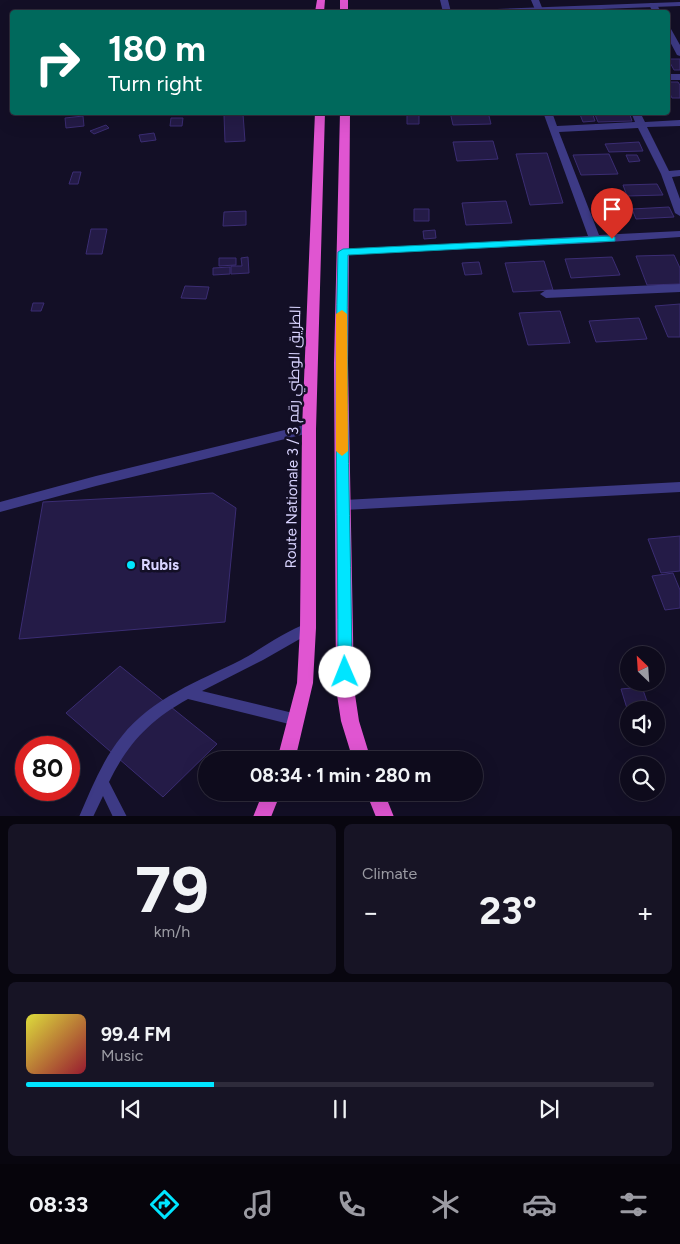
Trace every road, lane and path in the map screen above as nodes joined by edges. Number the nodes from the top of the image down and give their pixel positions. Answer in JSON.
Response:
{"nodes":[{"id":1,"x":535,"y":0,"type":"edge"},
{"id":2,"x":680,"y":4,"type":"edge"},
{"id":3,"x":655,"y":9,"type":"edge"},
{"id":4,"x":539,"y":10,"type":"joint"},
{"id":5,"x":670,"y":36,"type":"edge"},
{"id":6,"x":678,"y":55,"type":"edge"},
{"id":7,"x":320,"y":115,"type":"edge"},
{"id":8,"x":345,"y":115,"type":"edge"},
{"id":9,"x":548,"y":115,"type":"edge"},
{"id":10,"x":637,"y":115,"type":"edge"},
{"id":11,"x":680,"y":123,"type":"edge"},
{"id":12,"x":642,"y":125,"type":"junction"},
{"id":13,"x":553,"y":128,"type":"junction"},
{"id":14,"x":680,"y":173,"type":"edge"},
{"id":15,"x":666,"y":174,"type":"junction"},
{"id":16,"x":680,"y":213,"type":"edge"},
{"id":17,"x":680,"y":234,"type":"edge"},
{"id":18,"x":595,"y":240,"type":"junction"},
{"id":19,"x":343,"y":252,"type":"junction"},
{"id":20,"x":680,"y":288,"type":"edge"},
{"id":21,"x":546,"y":294,"type":"dead end"},
{"id":22,"x":309,"y":429,"type":"junction"},
{"id":23,"x":680,"y":487,"type":"edge"},
{"id":24,"x":344,"y":505,"type":"junction"},
{"id":25,"x":0,"y":507,"type":"edge"},
{"id":26,"x":308,"y":628,"type":"junction"},
{"id":27,"x":186,"y":693,"type":"junction"},
{"id":28,"x":297,"y":720,"type":"junction"},
{"id":29,"x":288,"y":751,"type":"edge"},
{"id":30,"x":359,"y":751,"type":"edge"},
{"id":31,"x":102,"y":781,"type":"junction"},
{"id":32,"x":268,"y":801,"type":"edge"},
{"id":33,"x":379,"y":801,"type":"edge"},
{"id":34,"x":86,"y":816,"type":"edge"},
{"id":35,"x":120,"y":816,"type":"edge"},
{"id":36,"x":262,"y":816,"type":"edge"},
{"id":37,"x":386,"y":816,"type":"edge"}],
"edges":[{"from":1,"to":4,"type":"street"},
{"from":2,"to":3,"type":"street"},
{"from":3,"to":4,"type":"street"},
{"from":5,"to":6,"type":"street"},
{"from":7,"to":22,"type":"highway","name":"Route Nationale 3 / الطريق الوطني رقم 3"},
{"from":8,"to":19,"type":"highway"},
{"from":9,"to":13,"type":"street"},
{"from":10,"to":12,"type":"street"},
{"from":11,"to":12,"type":"street"},
{"from":12,"to":13,"type":"street"},
{"from":12,"to":15,"type":"street"},
{"from":13,"to":18,"type":"street"},
{"from":14,"to":15,"type":"street"},
{"from":15,"to":16,"type":"street"},
{"from":17,"to":18,"type":"street"},
{"from":18,"to":19,"type":"street"},
{"from":19,"to":24,"type":"highway"},
{"from":20,"to":21,"type":"street"},
{"from":22,"to":25,"type":"street"},
{"from":22,"to":26,"type":"highway","name":"Route Nationale 3 / الطريق الوطني رقم 3"},
{"from":23,"to":24,"type":"street"},
{"from":24,"to":30,"type":"highway"},
{"from":26,"to":27,"type":"lane"},
{"from":26,"to":28,"type":"highway","name":"Route Nationale 3 / الطريق الوطني رقم 3"},
{"from":27,"to":28,"type":"lane"},
{"from":27,"to":31,"type":"lane"},
{"from":28,"to":29,"type":"highway","name":"Route Nationale 3 / الطريق الوطني رقم 3"},
{"from":31,"to":34,"type":"lane"},
{"from":31,"to":35,"type":"lane"},
{"from":32,"to":36,"type":"highway"},
{"from":33,"to":37,"type":"highway"}]}
